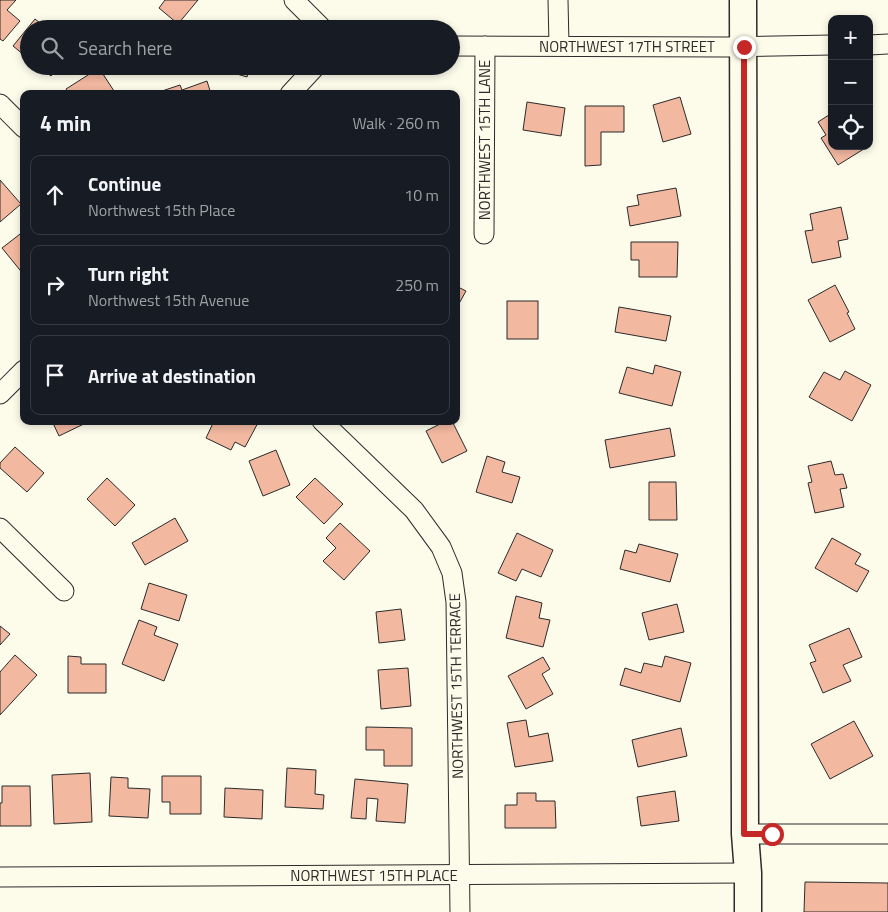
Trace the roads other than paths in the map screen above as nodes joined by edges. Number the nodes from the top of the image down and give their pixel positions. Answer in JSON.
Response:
{"nodes":[{"id":1,"x":294,"y":0,"type":"edge"},
{"id":2,"x":558,"y":0,"type":"edge"},
{"id":3,"x":743,"y":0,"type":"edge"},
{"id":4,"x":314,"y":20,"type":"edge"},
{"id":5,"x":888,"y":44,"type":"edge"},
{"id":6,"x":828,"y":45,"type":"edge"},
{"id":7,"x":873,"y":45,"type":"edge"},
{"id":8,"x":460,"y":46,"type":"edge"},
{"id":9,"x":485,"y":46,"type":"junction"},
{"id":10,"x":559,"y":46,"type":"junction"},
{"id":11,"x":744,"y":47,"type":"junction"},
{"id":12,"x":308,"y":75,"type":"edge"},
{"id":13,"x":294,"y":90,"type":"edge"},
{"id":14,"x":0,"y":104,"type":"edge"},
{"id":15,"x":20,"y":124,"type":"edge"},
{"id":16,"x":484,"y":234,"type":"dead end"},
{"id":17,"x":20,"y":374,"type":"edge"},
{"id":18,"x":0,"y":394,"type":"edge"},
{"id":19,"x":326,"y":425,"type":"edge"},
{"id":20,"x":0,"y":528,"type":"edge"},
{"id":21,"x":64,"y":591,"type":"dead end"},
{"id":22,"x":744,"y":834,"type":"junction"},
{"id":23,"x":888,"y":834,"type":"edge"},
{"id":24,"x":748,"y":873,"type":"junction"},
{"id":25,"x":460,"y":875,"type":"junction"},
{"id":26,"x":0,"y":877,"type":"edge"},
{"id":27,"x":460,"y":912,"type":"edge"},
{"id":28,"x":748,"y":912,"type":"edge"}],
"edges":[{"from":1,"to":4,"type":"street"},
{"from":2,"to":10,"type":"street"},
{"from":3,"to":11,"type":"street"},
{"from":5,"to":7,"type":"street"},
{"from":6,"to":11,"type":"street","name":"NORTHWEST 17TH STREET"},
{"from":8,"to":9,"type":"street","name":"NORTHWEST 17TH STREET"},
{"from":9,"to":10,"type":"street","name":"NORTHWEST 17TH STREET"},
{"from":9,"to":16,"type":"street","name":"NORTHWEST 15TH LANE"},
{"from":10,"to":11,"type":"street","name":"NORTHWEST 17TH STREET"},
{"from":11,"to":22,"type":"street"},
{"from":12,"to":13,"type":"street"},
{"from":14,"to":15,"type":"street"},
{"from":17,"to":18,"type":"street"},
{"from":19,"to":25,"type":"street","name":"NORTHWEST 15TH TERRACE"},
{"from":20,"to":21,"type":"street"},
{"from":22,"to":23,"type":"street"},
{"from":22,"to":24,"type":"street"},
{"from":24,"to":25,"type":"street","name":"NORTHWEST 15TH PLACE"},
{"from":24,"to":28,"type":"street"},
{"from":25,"to":26,"type":"street","name":"NORTHWEST 15TH PLACE"},
{"from":25,"to":27,"type":"street","name":"NORTHWEST 15TH TERRACE"}]}
